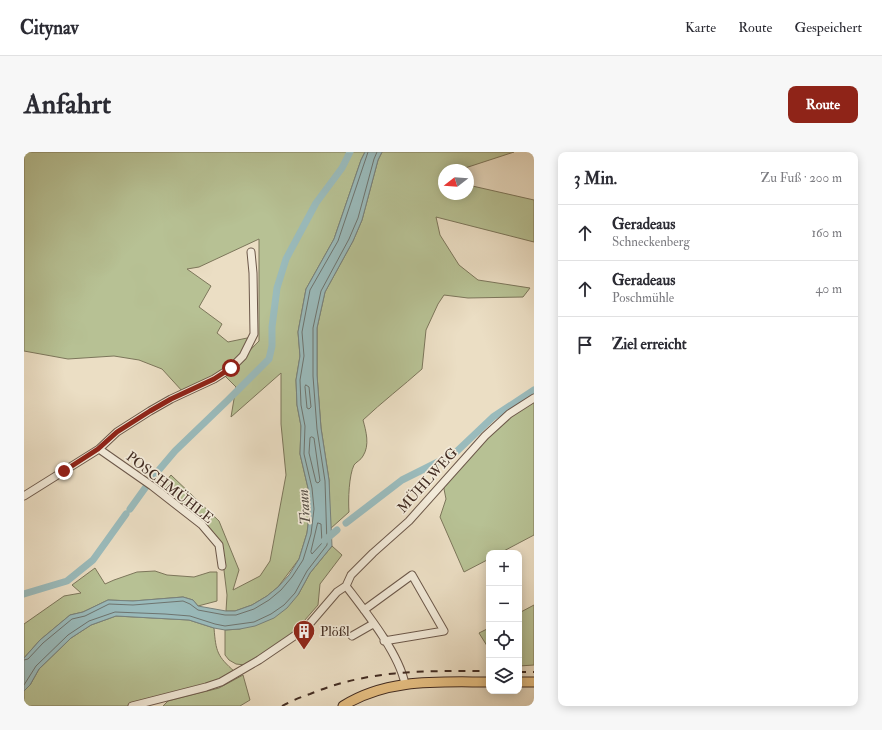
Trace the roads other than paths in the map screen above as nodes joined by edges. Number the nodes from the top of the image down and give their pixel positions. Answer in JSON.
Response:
{"nodes":[{"id":1,"x":251,"y":252,"type":"dead end"},
{"id":2,"x":534,"y":398,"type":"edge"},
{"id":3,"x":98,"y":449,"type":"junction"},
{"id":4,"x":24,"y":496,"type":"edge"},
{"id":5,"x":222,"y":566,"type":"dead end"},
{"id":6,"x":346,"y":586,"type":"junction"},
{"id":7,"x":364,"y":610,"type":"junction"},
{"id":8,"x":374,"y":624,"type":"junction"},
{"id":9,"x":352,"y":636,"type":"dead end"},
{"id":10,"x":384,"y":641,"type":"junction"},
{"id":11,"x":486,"y":682,"type":"edge"},
{"id":12,"x":522,"y":682,"type":"edge"},
{"id":13,"x":534,"y":682,"type":"edge"},
{"id":14,"x":405,"y":684,"type":"junction"},
{"id":15,"x":132,"y":706,"type":"edge"},
{"id":16,"x":343,"y":706,"type":"edge"}],
"edges":[{"from":1,"to":3,"type":"street"},
{"from":2,"to":6,"type":"street","name":"MÜHLWEG"},
{"from":3,"to":4,"type":"street"},
{"from":3,"to":5,"type":"street","name":"POSCHMÜHLE"},
{"from":6,"to":7,"type":"street"},
{"from":6,"to":15,"type":"street","name":"MÜHLWEG"},
{"from":7,"to":8,"type":"street"},
{"from":7,"to":10,"type":"street"},
{"from":8,"to":9,"type":"street"},
{"from":8,"to":10,"type":"street"},
{"from":10,"to":14,"type":"street"},
{"from":11,"to":14,"type":"main road"},
{"from":12,"to":13,"type":"main road"},
{"from":14,"to":16,"type":"main road"}]}
